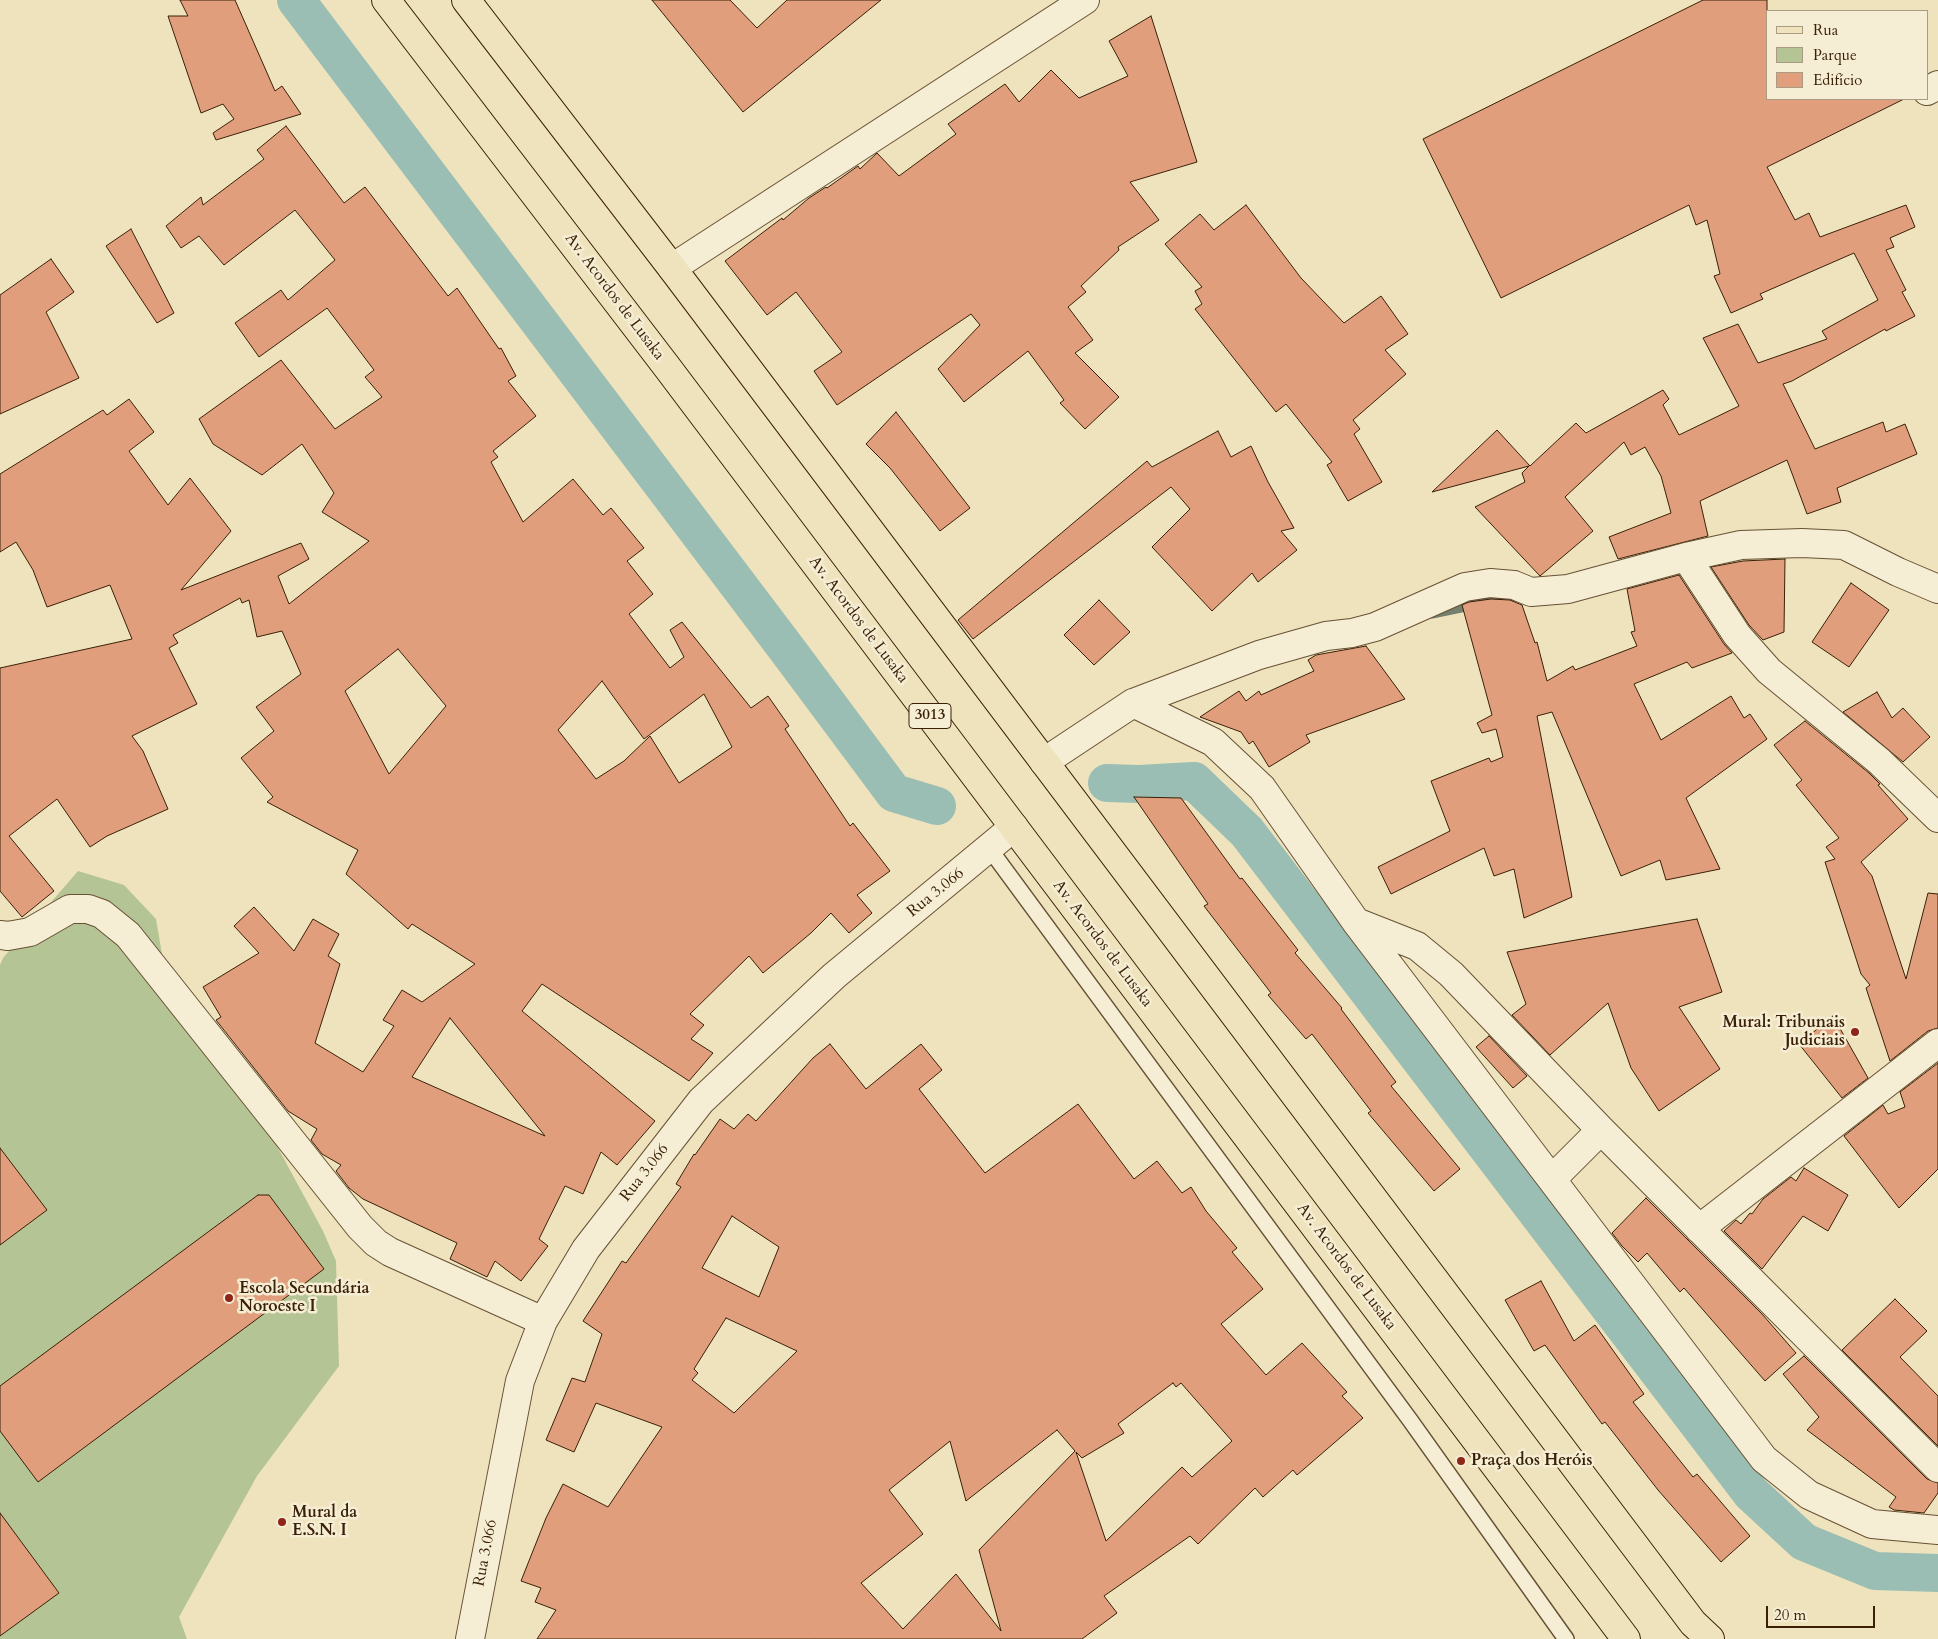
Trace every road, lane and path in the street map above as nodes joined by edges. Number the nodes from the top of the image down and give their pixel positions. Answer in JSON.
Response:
{"nodes":[{"id":1,"x":386,"y":0,"type":"edge"},
{"id":2,"x":466,"y":0,"type":"edge"},
{"id":3,"x":1085,"y":0,"type":"edge"},
{"id":4,"x":672,"y":268,"type":"junction"},
{"id":5,"x":1686,"y":558,"type":"junction"},
{"id":6,"x":1938,"y":589,"type":"edge"},
{"id":7,"x":1133,"y":703,"type":"junction"},
{"id":8,"x":1044,"y":762,"type":"junction"},
{"id":9,"x":1938,"y":818,"type":"edge"},
{"id":10,"x":1014,"y":827,"type":"junction"},
{"id":11,"x":989,"y":848,"type":"junction"},
{"id":12,"x":1356,"y":922,"type":"junction"},
{"id":13,"x":0,"y":935,"type":"edge"},
{"id":14,"x":1938,"y":1042,"type":"edge"},
{"id":15,"x":1601,"y":1130,"type":"junction"},
{"id":16,"x":1552,"y":1179,"type":"junction"},
{"id":17,"x":1699,"y":1229,"type":"junction"},
{"id":18,"x":543,"y":1321,"type":"junction"},
{"id":19,"x":1938,"y":1468,"type":"edge"},
{"id":20,"x":1938,"y":1530,"type":"edge"},
{"id":21,"x":470,"y":1639,"type":"edge"},
{"id":22,"x":1566,"y":1639,"type":"edge"},
{"id":23,"x":1626,"y":1639,"type":"edge"},
{"id":24,"x":1710,"y":1639,"type":"edge"}],
"edges":[{"from":1,"to":10,"type":"main road","name":"Av. Acordos de Lusaka","number":"3013"},
{"from":2,"to":4,"type":"main road"},
{"from":3,"to":4,"type":"street"},
{"from":4,"to":8,"type":"main road"},
{"from":5,"to":6,"type":"street"},
{"from":5,"to":7,"type":"street"},
{"from":5,"to":9,"type":"street"},
{"from":7,"to":8,"type":"street"},
{"from":7,"to":12,"type":"street"},
{"from":8,"to":24,"type":"main road"},
{"from":10,"to":11,"type":"street","name":"Rua 3.066"},
{"from":10,"to":23,"type":"main road","name":"Av. Acordos de Lusaka","number":"3013"},
{"from":11,"to":18,"type":"street","name":"Rua 3.066"},
{"from":11,"to":22,"type":"lane"},
{"from":12,"to":15,"type":"street"},
{"from":12,"to":16,"type":"street"},
{"from":13,"to":18,"type":"street"},
{"from":14,"to":17,"type":"street"},
{"from":15,"to":16,"type":"street"},
{"from":15,"to":17,"type":"street"},
{"from":16,"to":20,"type":"street"},
{"from":17,"to":19,"type":"street"},
{"from":18,"to":21,"type":"street","name":"Rua 3.066"}]}
